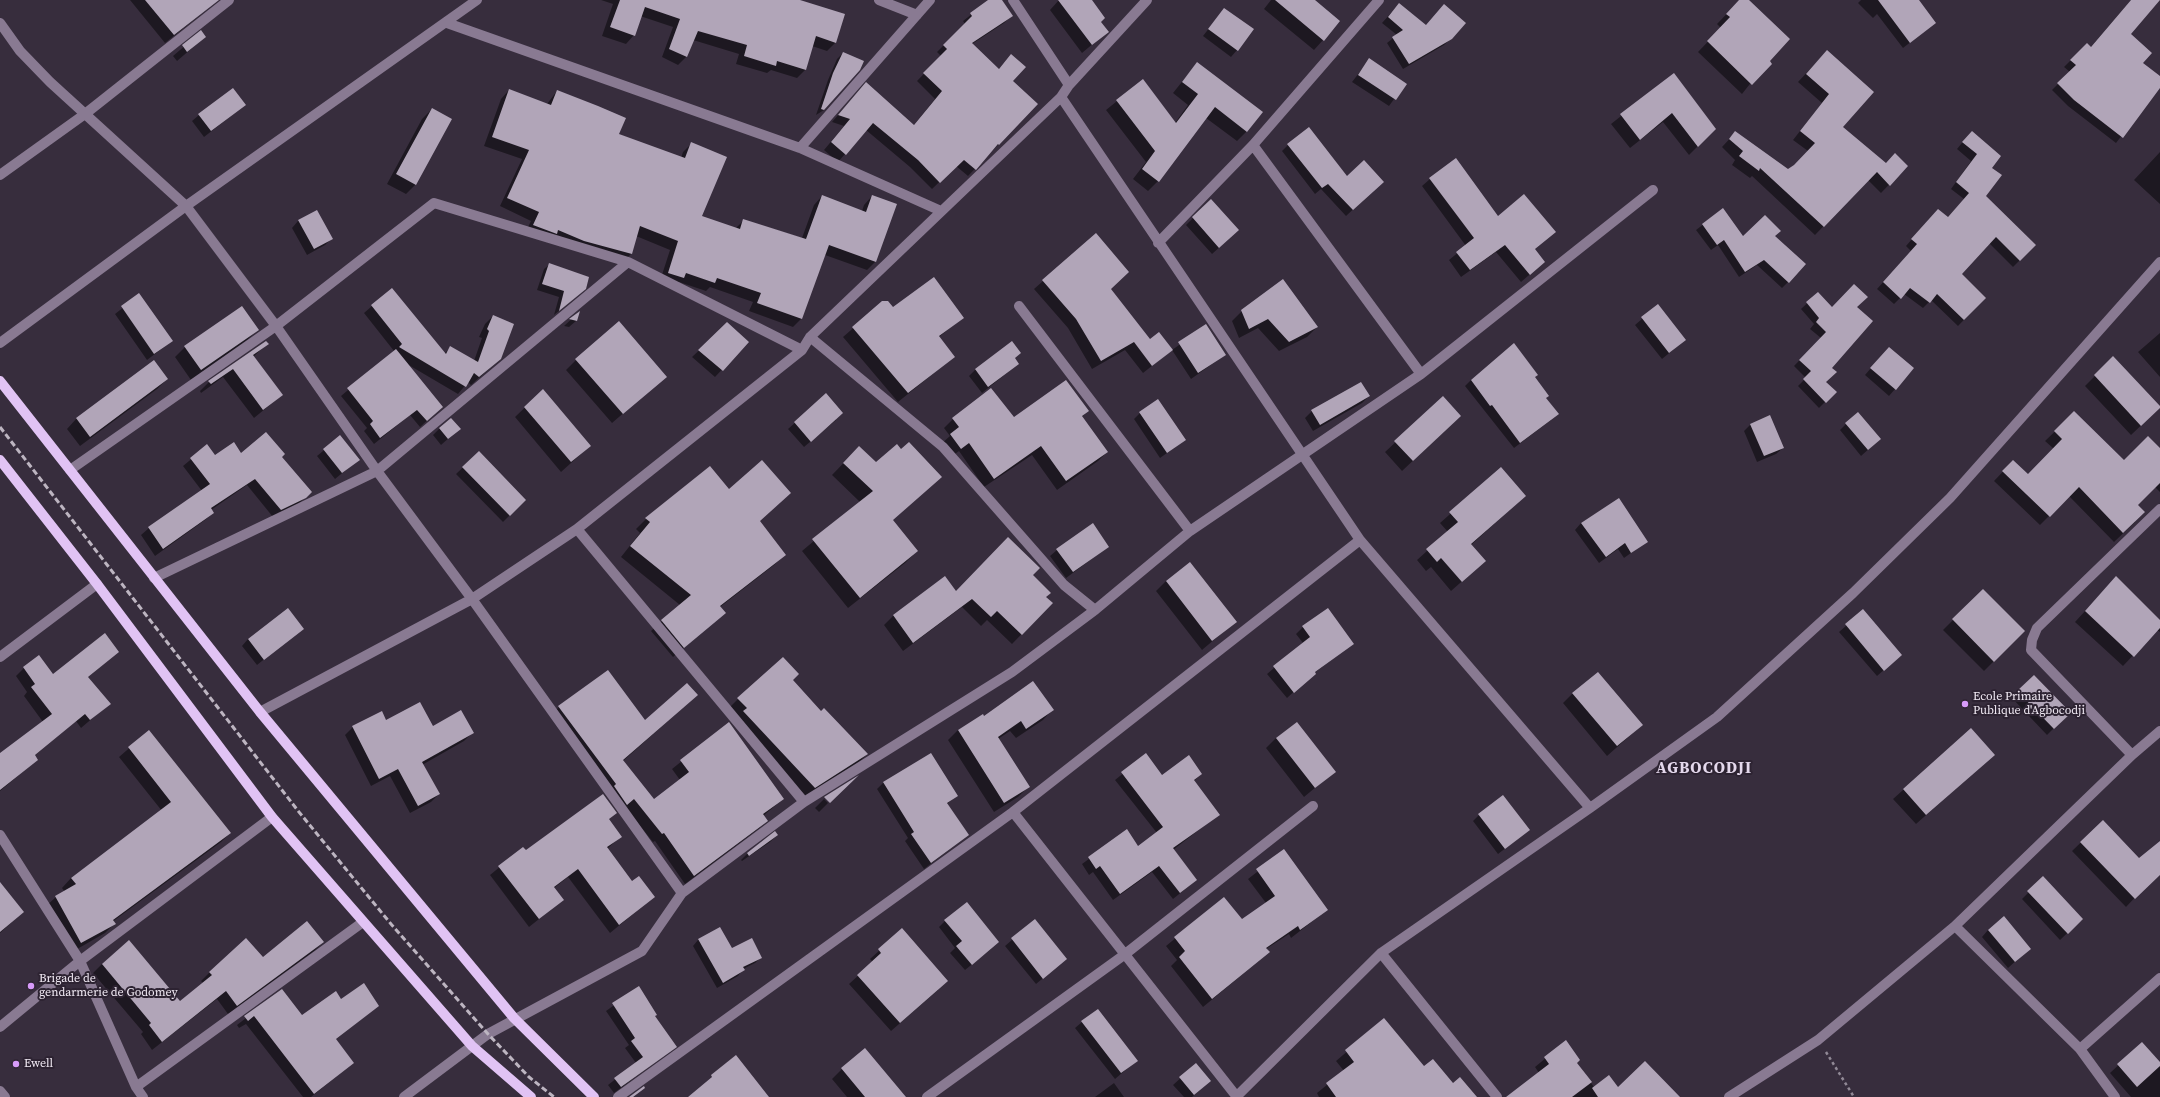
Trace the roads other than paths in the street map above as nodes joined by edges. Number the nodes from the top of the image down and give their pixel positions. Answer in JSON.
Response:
{"nodes":[{"id":1,"x":229,"y":0,"type":"edge"},
{"id":2,"x":477,"y":0,"type":"edge"},
{"id":3,"x":879,"y":0,"type":"edge"},
{"id":4,"x":930,"y":0,"type":"edge"},
{"id":5,"x":1014,"y":0,"type":"edge"},
{"id":6,"x":1148,"y":0,"type":"edge"},
{"id":7,"x":1379,"y":0,"type":"edge"},
{"id":8,"x":917,"y":15,"type":"junction"},
{"id":9,"x":0,"y":23,"type":"edge"},
{"id":10,"x":447,"y":23,"type":"junction"},
{"id":11,"x":1069,"y":85,"type":"junction"},
{"id":12,"x":1061,"y":97,"type":"junction"},
{"id":13,"x":85,"y":114,"type":"junction"},
{"id":14,"x":1253,"y":145,"type":"junction"},
{"id":15,"x":800,"y":148,"type":"junction"},
{"id":16,"x":0,"y":175,"type":"edge"},
{"id":17,"x":1653,"y":190,"type":"dead end"},
{"id":18,"x":186,"y":206,"type":"junction"},
{"id":19,"x":941,"y":211,"type":"junction"},
{"id":20,"x":1158,"y":243,"type":"junction"},
{"id":21,"x":628,"y":262,"type":"junction"},
{"id":22,"x":2160,"y":262,"type":"edge"},
{"id":23,"x":1019,"y":306,"type":"dead end"},
{"id":24,"x":276,"y":326,"type":"junction"},
{"id":25,"x":810,"y":337,"type":"junction"},
{"id":26,"x":0,"y":343,"type":"edge"},
{"id":27,"x":802,"y":350,"type":"junction"},
{"id":28,"x":1421,"y":374,"type":"junction"},
{"id":29,"x":0,"y":381,"type":"edge"},
{"id":30,"x":1303,"y":455,"type":"junction"},
{"id":31,"x":0,"y":460,"type":"edge"},
{"id":32,"x":70,"y":470,"type":"junction"},
{"id":33,"x":376,"y":471,"type":"junction"},
{"id":34,"x":2160,"y":509,"type":"edge"},
{"id":35,"x":576,"y":529,"type":"junction"},
{"id":36,"x":1190,"y":531,"type":"junction"},
{"id":37,"x":1360,"y":540,"type":"junction"},
{"id":38,"x":154,"y":578,"type":"junction"},
{"id":39,"x":97,"y":584,"type":"junction"},
{"id":40,"x":472,"y":599,"type":"junction"},
{"id":41,"x":1095,"y":610,"type":"junction"},
{"id":42,"x":0,"y":657,"type":"edge"},
{"id":43,"x":260,"y":712,"type":"junction"},
{"id":44,"x":2160,"y":732,"type":"edge"},
{"id":45,"x":2132,"y":755,"type":"junction"},
{"id":46,"x":804,"y":802,"type":"junction"},
{"id":47,"x":1313,"y":806,"type":"dead end"},
{"id":48,"x":1590,"y":808,"type":"junction"},
{"id":49,"x":1013,"y":812,"type":"junction"},
{"id":50,"x":272,"y":817,"type":"junction"},
{"id":51,"x":0,"y":835,"type":"edge"},
{"id":52,"x":682,"y":893,"type":"junction"},
{"id":53,"x":363,"y":922,"type":"junction"},
{"id":54,"x":1955,"y":926,"type":"junction"},
{"id":55,"x":1381,"y":953,"type":"junction"},
{"id":56,"x":1124,"y":955,"type":"junction"},
{"id":57,"x":80,"y":960,"type":"junction"},
{"id":58,"x":2160,"y":978,"type":"edge"},
{"id":59,"x":514,"y":1018,"type":"junction"},
{"id":60,"x":0,"y":1027,"type":"edge"},
{"id":61,"x":472,"y":1046,"type":"junction"},
{"id":62,"x":2080,"y":1049,"type":"junction"},
{"id":63,"x":136,"y":1087,"type":"junction"},
{"id":64,"x":0,"y":1091,"type":"edge"},
{"id":65,"x":5,"y":1097,"type":"edge"},
{"id":66,"x":142,"y":1097,"type":"edge"},
{"id":67,"x":404,"y":1097,"type":"edge"},
{"id":68,"x":531,"y":1097,"type":"edge"},
{"id":69,"x":594,"y":1097,"type":"edge"},
{"id":70,"x":618,"y":1097,"type":"edge"},
{"id":71,"x":927,"y":1097,"type":"edge"},
{"id":72,"x":1236,"y":1097,"type":"edge"},
{"id":73,"x":1497,"y":1097,"type":"edge"},
{"id":74,"x":1729,"y":1097,"type":"edge"},
{"id":75,"x":2115,"y":1097,"type":"edge"}],
"edges":[{"from":1,"to":13,"type":"street"},
{"from":2,"to":10,"type":"street"},
{"from":3,"to":8,"type":"street"},
{"from":4,"to":8,"type":"street"},
{"from":5,"to":11,"type":"street"},
{"from":6,"to":11,"type":"street"},
{"from":7,"to":14,"type":"street"},
{"from":8,"to":15,"type":"street"},
{"from":9,"to":13,"type":"street"},
{"from":10,"to":15,"type":"street"},
{"from":10,"to":18,"type":"street"},
{"from":11,"to":12,"type":"street"},
{"from":12,"to":19,"type":"street"},
{"from":12,"to":20,"type":"street"},
{"from":13,"to":16,"type":"street"},
{"from":13,"to":18,"type":"street"},
{"from":14,"to":20,"type":"street"},
{"from":14,"to":28,"type":"street"},
{"from":15,"to":19,"type":"street"},
{"from":17,"to":28,"type":"street"},
{"from":18,"to":24,"type":"street"},
{"from":18,"to":26,"type":"street"},
{"from":19,"to":25,"type":"street"},
{"from":20,"to":30,"type":"street"},
{"from":21,"to":24,"type":"street"},
{"from":21,"to":27,"type":"street"},
{"from":21,"to":33,"type":"street"},
{"from":22,"to":48,"type":"street"},
{"from":23,"to":36,"type":"street"},
{"from":24,"to":32,"type":"street"},
{"from":24,"to":33,"type":"street"},
{"from":25,"to":27,"type":"street"},
{"from":25,"to":41,"type":"street"},
{"from":27,"to":35,"type":"street"},
{"from":28,"to":30,"type":"street"},
{"from":29,"to":32,"type":"main road"},
{"from":30,"to":36,"type":"street"},
{"from":30,"to":37,"type":"street"},
{"from":31,"to":39,"type":"main road"},
{"from":32,"to":38,"type":"main road"},
{"from":33,"to":38,"type":"street"},
{"from":33,"to":40,"type":"street"},
{"from":34,"to":45,"type":"street"},
{"from":35,"to":40,"type":"street"},
{"from":35,"to":46,"type":"street"},
{"from":36,"to":41,"type":"street"},
{"from":37,"to":48,"type":"street"},
{"from":37,"to":49,"type":"street"},
{"from":38,"to":43,"type":"main road"},
{"from":39,"to":42,"type":"street"},
{"from":39,"to":50,"type":"main road"},
{"from":40,"to":43,"type":"street"},
{"from":40,"to":52,"type":"street"},
{"from":41,"to":46,"type":"street"},
{"from":43,"to":59,"type":"main road"},
{"from":44,"to":45,"type":"street"},
{"from":45,"to":54,"type":"street"},
{"from":46,"to":52,"type":"street"},
{"from":47,"to":56,"type":"street"},
{"from":48,"to":55,"type":"street"},
{"from":49,"to":56,"type":"street"},
{"from":49,"to":70,"type":"street"},
{"from":50,"to":53,"type":"main road"},
{"from":50,"to":57,"type":"street"},
{"from":51,"to":57,"type":"street"},
{"from":52,"to":59,"type":"street"},
{"from":53,"to":61,"type":"main road"},
{"from":53,"to":63,"type":"street"},
{"from":54,"to":62,"type":"street"},
{"from":54,"to":74,"type":"street"},
{"from":55,"to":72,"type":"street"},
{"from":55,"to":73,"type":"street"},
{"from":56,"to":71,"type":"street"},
{"from":56,"to":72,"type":"street"},
{"from":57,"to":60,"type":"street"},
{"from":57,"to":63,"type":"street"},
{"from":58,"to":62,"type":"street"},
{"from":59,"to":61,"type":"street"},
{"from":59,"to":69,"type":"main road"},
{"from":61,"to":67,"type":"street"},
{"from":61,"to":68,"type":"main road"},
{"from":62,"to":75,"type":"street"},
{"from":63,"to":66,"type":"street"},
{"from":64,"to":65,"type":"street"}]}
